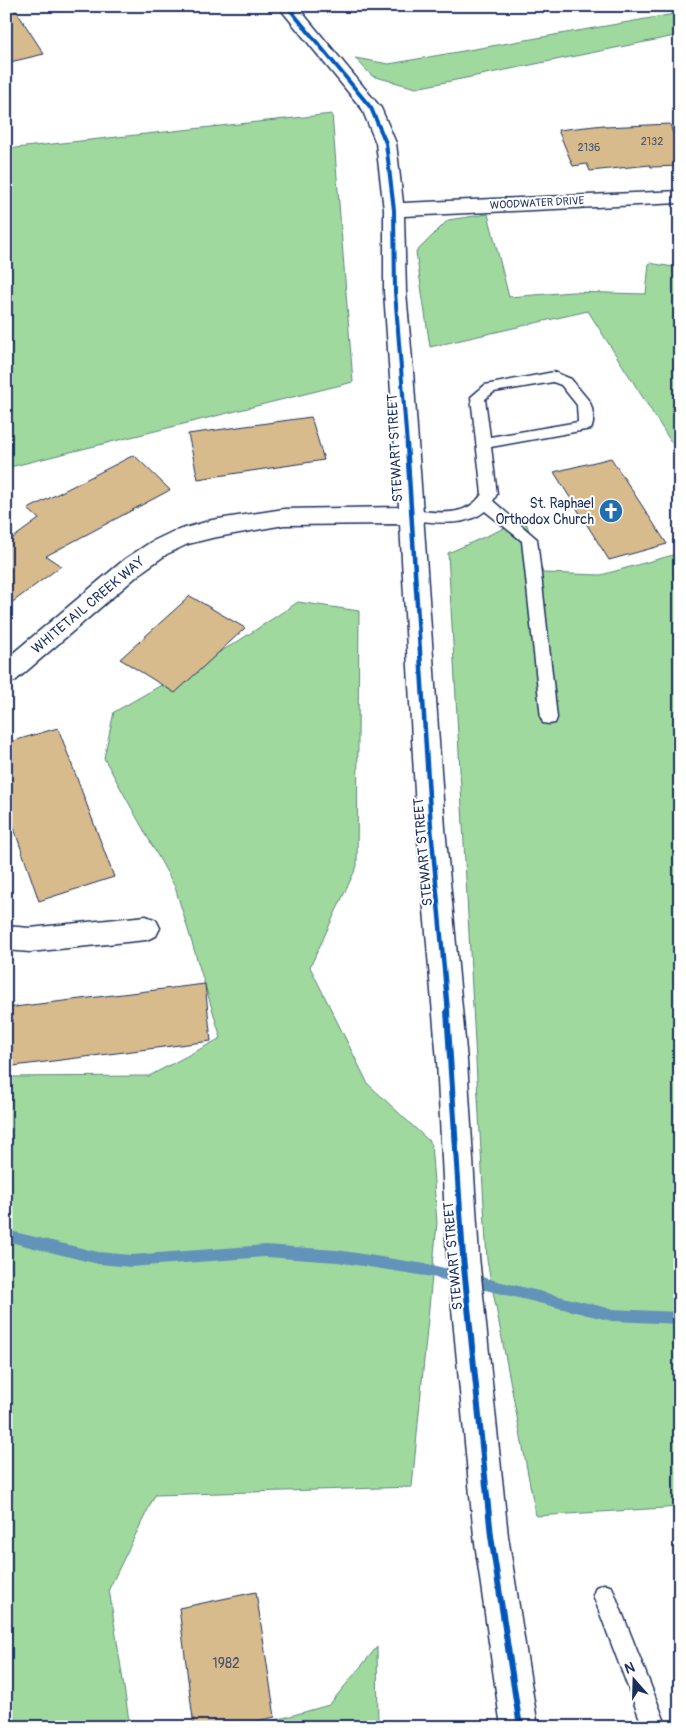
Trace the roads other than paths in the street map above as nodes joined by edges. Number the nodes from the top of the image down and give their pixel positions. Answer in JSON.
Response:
{"nodes":[{"id":1,"x":287,"y":6,"type":"edge"},
{"id":2,"x":680,"y":197,"type":"edge"},
{"id":3,"x":394,"y":210,"type":"junction"},
{"id":4,"x":484,"y":443,"type":"junction"},
{"id":5,"x":485,"y":503,"type":"junction"},
{"id":6,"x":410,"y":515,"type":"junction"},
{"id":7,"x":6,"y":674,"type":"edge"},
{"id":8,"x":549,"y":718,"type":"dead end"},
{"id":9,"x":146,"y":928,"type":"dead end"},
{"id":10,"x":6,"y":938,"type":"edge"},
{"id":11,"x":604,"y":1595,"type":"dead end"},
{"id":12,"x":520,"y":1727,"type":"edge"},
{"id":13,"x":654,"y":1727,"type":"edge"}],
"edges":[{"from":1,"to":3,"type":"street","name":"STEWART STREET"},
{"from":2,"to":3,"type":"street","name":"WOODWATER DRIVE"},
{"from":3,"to":6,"type":"street","name":"STEWART STREET"},
{"from":4,"to":4,"type":"lane"},
{"from":4,"to":5,"type":"lane"},
{"from":5,"to":6,"type":"lane"},
{"from":5,"to":8,"type":"lane"},
{"from":6,"to":7,"type":"street","name":"WHITETAIL CREEK WAY"},
{"from":6,"to":12,"type":"street","name":"STEWART STREET"},
{"from":9,"to":10,"type":"street"},
{"from":11,"to":13,"type":"lane"}]}
